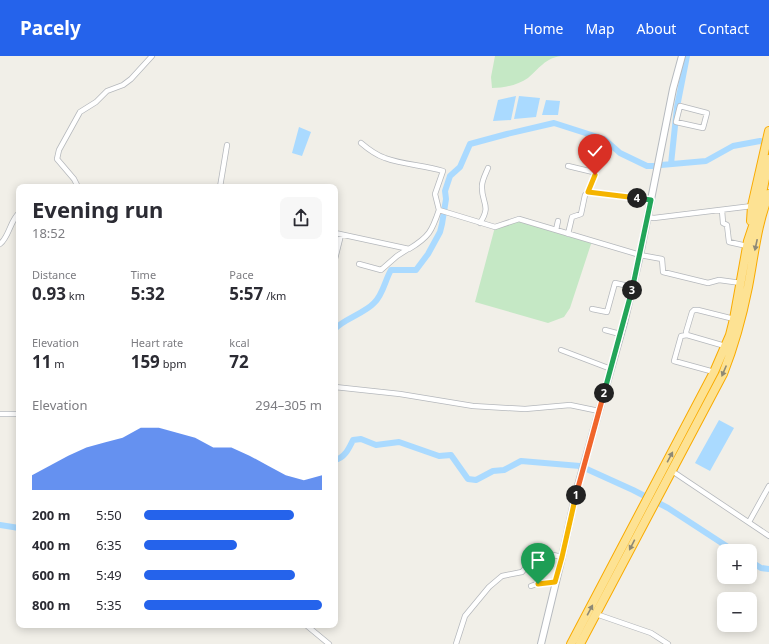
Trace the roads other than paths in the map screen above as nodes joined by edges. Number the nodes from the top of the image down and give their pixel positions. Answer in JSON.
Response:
{"nodes":[{"id":1,"x":152,"y":56,"type":"edge"},
{"id":2,"x":682,"y":56,"type":"edge"},
{"id":3,"x":673,"y":113,"type":"junction"},
{"id":4,"x":769,"y":131,"type":"edge"},
{"id":5,"x":769,"y":141,"type":"edge"},
{"id":6,"x":361,"y":143,"type":"dead end"},
{"id":7,"x":228,"y":145,"type":"dead end"},
{"id":8,"x":766,"y":157,"type":"edge"},
{"id":9,"x":568,"y":166,"type":"dead end"},
{"id":10,"x":488,"y":168,"type":"dead end"},
{"id":11,"x":76,"y":184,"type":"edge"},
{"id":12,"x":221,"y":184,"type":"edge"},
{"id":13,"x":588,"y":192,"type":"junction"},
{"id":14,"x":769,"y":194,"type":"edge"},
{"id":15,"x":651,"y":200,"type":"junction"},
{"id":16,"x":752,"y":206,"type":"junction"},
{"id":17,"x":766,"y":208,"type":"edge"},
{"id":18,"x":439,"y":210,"type":"junction"},
{"id":19,"x":722,"y":210,"type":"junction"},
{"id":20,"x":16,"y":216,"type":"edge"},
{"id":21,"x":647,"y":217,"type":"junction"},
{"id":22,"x":558,"y":221,"type":"dead end"},
{"id":23,"x":480,"y":223,"type":"junction"},
{"id":24,"x":556,"y":230,"type":"junction"},
{"id":25,"x":338,"y":234,"type":"edge"},
{"id":26,"x":568,"y":234,"type":"junction"},
{"id":27,"x":341,"y":235,"type":"junction"},
{"id":28,"x":0,"y":244,"type":"edge"},
{"id":29,"x":748,"y":244,"type":"junction"},
{"id":30,"x":338,"y":247,"type":"edge"},
{"id":31,"x":408,"y":249,"type":"junction"},
{"id":32,"x":640,"y":255,"type":"junction"},
{"id":33,"x":359,"y":264,"type":"dead end"},
{"id":34,"x":741,"y":283,"type":"junction"},
{"id":35,"x":632,"y":287,"type":"junction"},
{"id":36,"x":592,"y":309,"type":"dead end"},
{"id":37,"x":734,"y":319,"type":"junction"},
{"id":38,"x":605,"y":330,"type":"dead end"},
{"id":39,"x":620,"y":334,"type":"junction"},
{"id":40,"x":687,"y":335,"type":"junction"},
{"id":41,"x":725,"y":346,"type":"junction"},
{"id":42,"x":561,"y":350,"type":"dead end"},
{"id":43,"x":611,"y":370,"type":"junction"},
{"id":44,"x":714,"y":372,"type":"junction"},
{"id":45,"x":338,"y":388,"type":"edge"},
{"id":46,"x":599,"y":411,"type":"junction"},
{"id":47,"x":0,"y":414,"type":"edge"},
{"id":48,"x":16,"y":414,"type":"edge"},
{"id":49,"x":672,"y":471,"type":"junction"},
{"id":50,"x":769,"y":486,"type":"edge"},
{"id":51,"x":656,"y":493,"type":"junction"},
{"id":52,"x":647,"y":509,"type":"junction"},
{"id":53,"x":749,"y":522,"type":"junction"},
{"id":54,"x":768,"y":533,"type":"edge"},
{"id":55,"x":562,"y":557,"type":"junction"},
{"id":56,"x":555,"y":582,"type":"junction"},
{"id":57,"x":531,"y":586,"type":"dead end"},
{"id":58,"x":596,"y":614,"type":"junction"},
{"id":59,"x":310,"y":628,"type":"edge"},
{"id":60,"x":329,"y":644,"type":"edge"},
{"id":61,"x":456,"y":644,"type":"edge"},
{"id":62,"x":541,"y":644,"type":"edge"},
{"id":63,"x":571,"y":644,"type":"edge"},
{"id":64,"x":580,"y":644,"type":"edge"},
{"id":65,"x":668,"y":644,"type":"edge"}],
"edges":[{"from":1,"to":11,"type":"street"},
{"from":2,"to":3,"type":"street"},
{"from":3,"to":3,"type":"street"},
{"from":3,"to":15,"type":"street"},
{"from":4,"to":8,"type":"highway"},
{"from":5,"to":29,"type":"highway"},
{"from":6,"to":18,"type":"street"},
{"from":7,"to":12,"type":"street"},
{"from":8,"to":16,"type":"highway"},
{"from":8,"to":29,"type":"highway"},
{"from":9,"to":13,"type":"street"},
{"from":10,"to":23,"type":"street"},
{"from":13,"to":15,"type":"street"},
{"from":13,"to":26,"type":"street"},
{"from":14,"to":17,"type":"highway"},
{"from":15,"to":21,"type":"street"},
{"from":16,"to":19,"type":"street"},
{"from":16,"to":29,"type":"highway"},
{"from":17,"to":49,"type":"highway","one_way":true},
{"from":18,"to":23,"type":"street"},
{"from":18,"to":31,"type":"street"},
{"from":19,"to":21,"type":"street"},
{"from":19,"to":29,"type":"street"},
{"from":20,"to":28,"type":"street"},
{"from":21,"to":32,"type":"street"},
{"from":22,"to":24,"type":"street"},
{"from":23,"to":24,"type":"street"},
{"from":24,"to":26,"type":"street"},
{"from":25,"to":27,"type":"street"},
{"from":26,"to":32,"type":"street"},
{"from":27,"to":30,"type":"street"},
{"from":27,"to":31,"type":"street"},
{"from":29,"to":34,"type":"highway"},
{"from":31,"to":33,"type":"street"},
{"from":32,"to":34,"type":"street"},
{"from":32,"to":35,"type":"street"},
{"from":34,"to":37,"type":"highway"},
{"from":35,"to":36,"type":"street"},
{"from":35,"to":39,"type":"street"},
{"from":37,"to":40,"type":"street"},
{"from":37,"to":41,"type":"highway"},
{"from":38,"to":39,"type":"street"},
{"from":39,"to":43,"type":"street"},
{"from":40,"to":41,"type":"street"},
{"from":40,"to":44,"type":"street"},
{"from":41,"to":44,"type":"highway"},
{"from":42,"to":43,"type":"street"},
{"from":43,"to":46,"type":"street"},
{"from":51,"to":44,"type":"highway","one_way":true},
{"from":45,"to":46,"type":"street"},
{"from":46,"to":55,"type":"street"},
{"from":47,"to":48,"type":"street"},
{"from":49,"to":51,"type":"highway"},
{"from":49,"to":53,"type":"street"},
{"from":50,"to":53,"type":"street"},
{"from":51,"to":52,"type":"highway"},
{"from":52,"to":58,"type":"highway","one_way":true},
{"from":63,"to":52,"type":"highway","one_way":true},
{"from":53,"to":54,"type":"street"},
{"from":55,"to":56,"type":"street"},
{"from":55,"to":61,"type":"street"},
{"from":56,"to":57,"type":"street"},
{"from":56,"to":62,"type":"street"},
{"from":58,"to":64,"type":"highway"},
{"from":58,"to":65,"type":"street"},
{"from":59,"to":60,"type":"street"}]}
